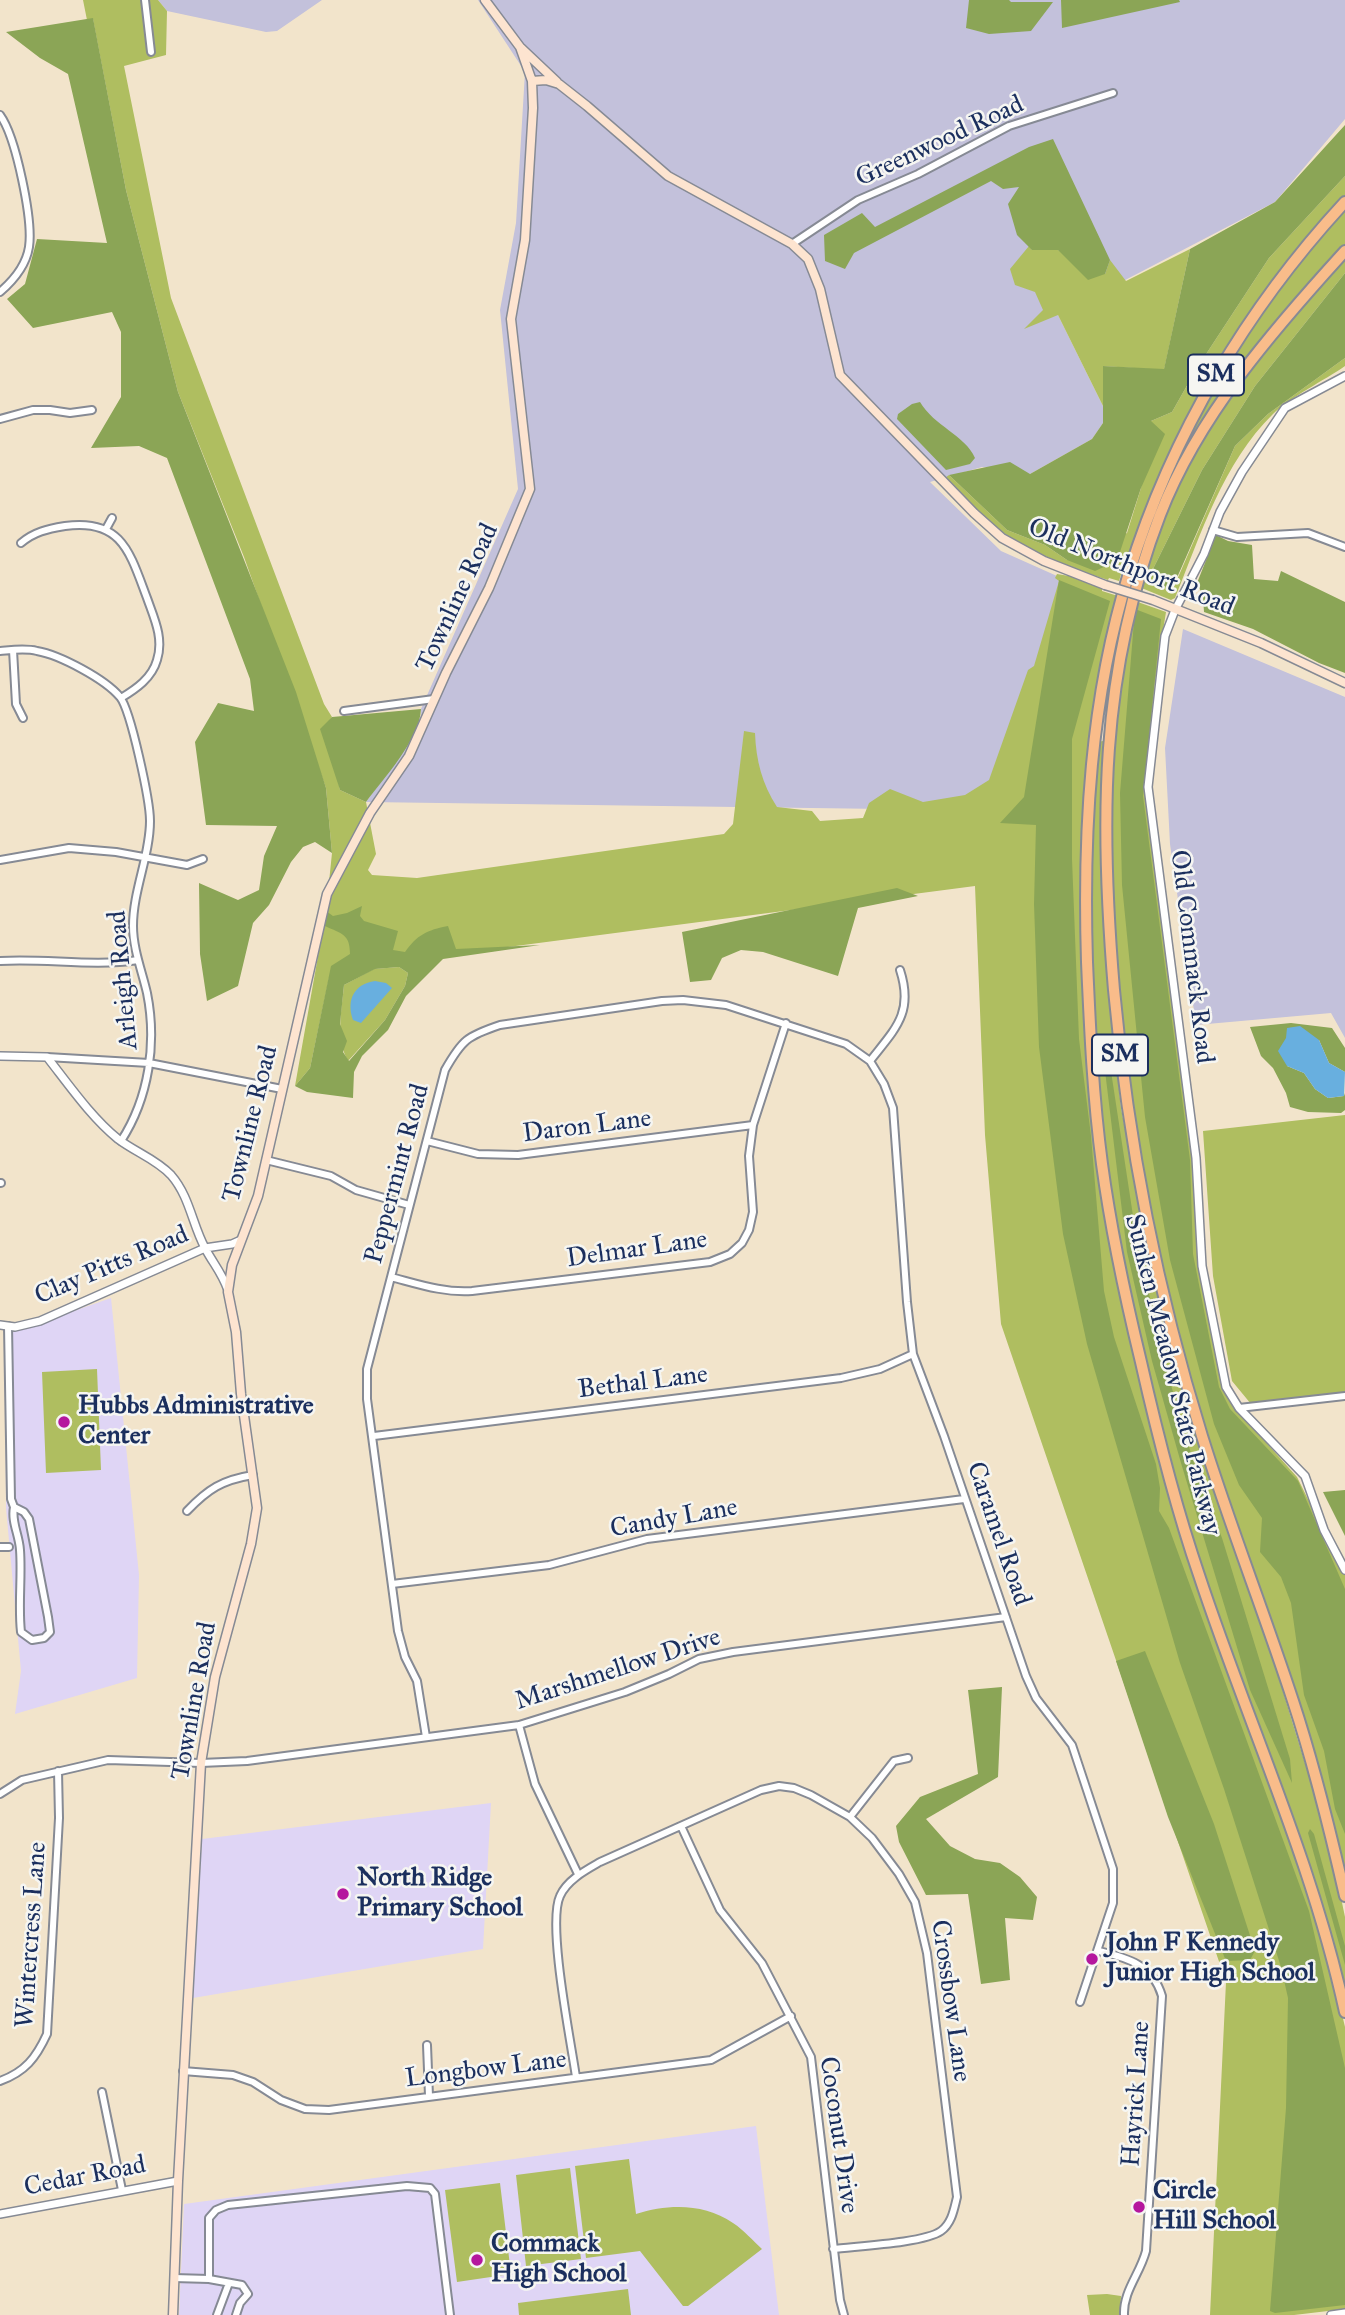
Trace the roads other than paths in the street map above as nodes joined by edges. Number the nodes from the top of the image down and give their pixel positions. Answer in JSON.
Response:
{"nodes":[{"id":1,"x":145,"y":0,"type":"edge"},
{"id":2,"x":485,"y":0,"type":"edge"},
{"id":3,"x":520,"y":47,"type":"junction"},
{"id":4,"x":151,"y":52,"type":"dead end"},
{"id":5,"x":532,"y":81,"type":"junction"},
{"id":6,"x":559,"y":84,"type":"junction"},
{"id":7,"x":1113,"y":93,"type":"dead end"},
{"id":8,"x":0,"y":115,"type":"edge"},
{"id":9,"x":1345,"y":202,"type":"edge"},
{"id":10,"x":792,"y":244,"type":"junction"},
{"id":11,"x":1345,"y":251,"type":"edge"},
{"id":12,"x":0,"y":292,"type":"edge"},
{"id":13,"x":1345,"y":376,"type":"edge"},
{"id":14,"x":92,"y":410,"type":"dead end"},
{"id":15,"x":0,"y":419,"type":"edge"},
{"id":16,"x":112,"y":518,"type":"dead end"},
{"id":17,"x":106,"y":529,"type":"junction"},
{"id":18,"x":1213,"y":530,"type":"junction"},
{"id":19,"x":21,"y":543,"type":"dead end"},
{"id":20,"x":1345,"y":547,"type":"edge"},
{"id":21,"x":1175,"y":610,"type":"junction"},
{"id":22,"x":13,"y":650,"type":"junction"},
{"id":23,"x":0,"y":651,"type":"edge"},
{"id":24,"x":1345,"y":684,"type":"edge"},
{"id":25,"x":121,"y":698,"type":"junction"},
{"id":26,"x":435,"y":699,"type":"junction"},
{"id":27,"x":344,"y":710,"type":"dead end"},
{"id":28,"x":23,"y":718,"type":"dead end"},
{"id":29,"x":145,"y":858,"type":"junction"},
{"id":30,"x":203,"y":859,"type":"dead end"},
{"id":31,"x":0,"y":860,"type":"edge"},
{"id":32,"x":138,"y":960,"type":"junction"},
{"id":33,"x":0,"y":961,"type":"edge"},
{"id":34,"x":900,"y":970,"type":"dead end"},
{"id":35,"x":786,"y":1023,"type":"junction"},
{"id":36,"x":0,"y":1056,"type":"edge"},
{"id":37,"x":47,"y":1057,"type":"junction"},
{"id":38,"x":870,"y":1061,"type":"junction"},
{"id":39,"x":149,"y":1063,"type":"junction"},
{"id":40,"x":282,"y":1088,"type":"junction"},
{"id":41,"x":753,"y":1125,"type":"junction"},
{"id":42,"x":121,"y":1141,"type":"junction"},
{"id":43,"x":427,"y":1141,"type":"junction"},
{"id":44,"x":266,"y":1160,"type":"junction"},
{"id":45,"x":409,"y":1205,"type":"junction"},
{"id":46,"x":241,"y":1240,"type":"junction"},
{"id":47,"x":205,"y":1248,"type":"junction"},
{"id":48,"x":391,"y":1277,"type":"junction"},
{"id":49,"x":228,"y":1292,"type":"junction"},
{"id":50,"x":4,"y":1326,"type":"edge"},
{"id":51,"x":913,"y":1354,"type":"junction"},
{"id":52,"x":1345,"y":1396,"type":"edge"},
{"id":53,"x":1239,"y":1408,"type":"junction"},
{"id":54,"x":374,"y":1436,"type":"junction"},
{"id":55,"x":253,"y":1475,"type":"junction"},
{"id":56,"x":964,"y":1499,"type":"junction"},
{"id":57,"x":14,"y":1507,"type":"junction"},
{"id":58,"x":187,"y":1511,"type":"dead end"},
{"id":59,"x":0,"y":1547,"type":"edge"},
{"id":60,"x":9,"y":1547,"type":"dead end"},
{"id":61,"x":1345,"y":1570,"type":"edge"},
{"id":62,"x":392,"y":1584,"type":"junction"},
{"id":63,"x":1006,"y":1617,"type":"junction"},
{"id":64,"x":519,"y":1725,"type":"junction"},
{"id":65,"x":426,"y":1737,"type":"junction"},
{"id":66,"x":908,"y":1758,"type":"dead end"},
{"id":67,"x":201,"y":1763,"type":"junction"},
{"id":68,"x":58,"y":1771,"type":"junction"},
{"id":69,"x":0,"y":1794,"type":"edge"},
{"id":70,"x":850,"y":1817,"type":"junction"},
{"id":71,"x":681,"y":1826,"type":"junction"},
{"id":72,"x":578,"y":1874,"type":"junction"},
{"id":73,"x":1345,"y":1896,"type":"edge"},
{"id":74,"x":1099,"y":1951,"type":"junction"},
{"id":75,"x":1080,"y":2002,"type":"dead end"},
{"id":76,"x":1345,"y":2012,"type":"edge"},
{"id":77,"x":791,"y":2015,"type":"junction"},
{"id":78,"x":427,"y":2045,"type":"dead end"},
{"id":79,"x":183,"y":2071,"type":"junction"},
{"id":80,"x":576,"y":2077,"type":"junction"},
{"id":81,"x":0,"y":2081,"type":"edge"},
{"id":82,"x":102,"y":2092,"type":"dead end"},
{"id":83,"x":429,"y":2096,"type":"junction"},
{"id":84,"x":178,"y":2181,"type":"junction"},
{"id":85,"x":122,"y":2190,"type":"junction"},
{"id":86,"x":0,"y":2214,"type":"edge"},
{"id":87,"x":833,"y":2249,"type":"junction"},
{"id":88,"x":174,"y":2278,"type":"junction"},
{"id":89,"x":209,"y":2279,"type":"junction"},
{"id":90,"x":229,"y":2283,"type":"junction"},
{"id":91,"x":1345,"y":2313,"type":"edge"},
{"id":92,"x":173,"y":2315,"type":"edge"},
{"id":93,"x":217,"y":2315,"type":"edge"},
{"id":94,"x":236,"y":2315,"type":"edge"},
{"id":95,"x":450,"y":2315,"type":"edge"},
{"id":96,"x":844,"y":2315,"type":"edge"},
{"id":97,"x":1124,"y":2315,"type":"edge"},
{"id":98,"x":1331,"y":2315,"type":"edge"}],
"edges":[{"from":1,"to":4,"type":"street"},
{"from":2,"to":3,"type":"main road","name":"Townline Road"},
{"from":3,"to":5,"type":"main road","name":"Townline Road"},
{"from":3,"to":6,"type":"main road","name":"Old Northport Road"},
{"from":5,"to":6,"type":"main road"},
{"from":5,"to":26,"type":"main road","name":"Townline Road"},
{"from":6,"to":10,"type":"main road","name":"Old Northport Road"},
{"from":7,"to":10,"type":"street","name":"Greenwood Road"},
{"from":8,"to":12,"type":"street"},
{"from":9,"to":76,"type":"highway","name":"Sunken Meadow State Parkway","number":"SM"},
{"from":10,"to":21,"type":"main road","name":"Old Northport Road","bridge":true},
{"from":11,"to":73,"type":"highway","name":"Sunken Meadow State Parkway","number":"SM"},
{"from":13,"to":18,"type":"street","name":"Old Commack Road"},
{"from":14,"to":15,"type":"street"},
{"from":16,"to":17,"type":"street"},
{"from":17,"to":19,"type":"street"},
{"from":17,"to":25,"type":"street"},
{"from":18,"to":20,"type":"street"},
{"from":18,"to":21,"type":"street","name":"Old Commack Road"},
{"from":21,"to":24,"type":"main road","name":"Old Northport Road"},
{"from":21,"to":53,"type":"street","name":"Old Commack Road"},
{"from":22,"to":23,"type":"street"},
{"from":22,"to":25,"type":"street"},
{"from":22,"to":28,"type":"street"},
{"from":25,"to":29,"type":"street","name":"Arleigh Road"},
{"from":26,"to":27,"type":"street"},
{"from":26,"to":40,"type":"main road","name":"Townline Road"},
{"from":29,"to":30,"type":"street"},
{"from":29,"to":31,"type":"street"},
{"from":29,"to":32,"type":"street","name":"Arleigh Road"},
{"from":32,"to":33,"type":"street"},
{"from":32,"to":39,"type":"street","name":"Arleigh Road"},
{"from":34,"to":38,"type":"street"},
{"from":35,"to":38,"type":"street","name":"Peppermint Road"},
{"from":35,"to":41,"type":"street","name":"Delmar Lane"},
{"from":35,"to":43,"type":"street","name":"Peppermint Road"},
{"from":36,"to":37,"type":"street"},
{"from":37,"to":39,"type":"street"},
{"from":37,"to":42,"type":"street"},
{"from":38,"to":51,"type":"street","name":"Caramel Road"},
{"from":39,"to":40,"type":"street"},
{"from":39,"to":42,"type":"street","name":"Arleigh Road"},
{"from":40,"to":44,"type":"main road","name":"Townline Road"},
{"from":41,"to":43,"type":"street","name":"Daron Lane"},
{"from":41,"to":48,"type":"street","name":"Delmar Lane"},
{"from":42,"to":47,"type":"street"},
{"from":43,"to":45,"type":"street","name":"Peppermint Road"},
{"from":44,"to":45,"type":"street"},
{"from":44,"to":46,"type":"main road","name":"Townline Road"},
{"from":45,"to":48,"type":"street","name":"Peppermint Road"},
{"from":46,"to":47,"type":"street","name":"Clay Pitts Road"},
{"from":46,"to":49,"type":"main road","name":"Townline Road"},
{"from":47,"to":49,"type":"street"},
{"from":47,"to":50,"type":"street","name":"Clay Pitts Road"},
{"from":48,"to":54,"type":"street","name":"Peppermint Road"},
{"from":49,"to":55,"type":"main road","name":"Townline Road"},
{"from":50,"to":57,"type":"street"},
{"from":51,"to":54,"type":"street","name":"Bethal Lane"},
{"from":51,"to":56,"type":"street","name":"Caramel Road"},
{"from":52,"to":53,"type":"street"},
{"from":53,"to":61,"type":"street","name":"Old Commack Road"},
{"from":54,"to":62,"type":"street","name":"Peppermint Road"},
{"from":55,"to":58,"type":"street"},
{"from":55,"to":67,"type":"main road","name":"Townline Road"},
{"from":56,"to":62,"type":"street","name":"Candy Lane"},
{"from":56,"to":63,"type":"street","name":"Caramel Road"},
{"from":57,"to":57,"type":"street"},
{"from":59,"to":60,"type":"street"},
{"from":62,"to":65,"type":"street","name":"Peppermint Road"},
{"from":63,"to":64,"type":"street","name":"Marshmellow Drive"},
{"from":63,"to":74,"type":"street","name":"Caramel Road"},
{"from":64,"to":65,"type":"street","name":"Marshmellow Drive"},
{"from":64,"to":72,"type":"street"},
{"from":65,"to":67,"type":"street","name":"Marshmellow Drive"},
{"from":66,"to":70,"type":"street"},
{"from":67,"to":68,"type":"street","name":"Marshmellow Drive"},
{"from":67,"to":79,"type":"main road","name":"Townline Road"},
{"from":68,"to":69,"type":"street","name":"Marshmellow Drive"},
{"from":68,"to":81,"type":"street","name":"Wintercress Lane"},
{"from":70,"to":71,"type":"street","name":"Crossbow Lane"},
{"from":70,"to":87,"type":"street","name":"Crossbow Lane"},
{"from":71,"to":72,"type":"street","name":"Crossbow Lane"},
{"from":71,"to":77,"type":"street","name":"Coconut Drive"},
{"from":72,"to":80,"type":"street","name":"Crossbow Lane"},
{"from":74,"to":75,"type":"street","name":"Caramel Road"},
{"from":74,"to":97,"type":"street","name":"Hayrick Lane"},
{"from":77,"to":80,"type":"street","name":"Longbow Lane"},
{"from":77,"to":87,"type":"street","name":"Coconut Drive"},
{"from":78,"to":83,"type":"street"},
{"from":79,"to":83,"type":"street","name":"Longbow Lane"},
{"from":79,"to":84,"type":"main road","name":"Townline Road"},
{"from":80,"to":83,"type":"street","name":"Longbow Lane"},
{"from":82,"to":85,"type":"street"},
{"from":84,"to":85,"type":"street","name":"Cedar Road"},
{"from":84,"to":88,"type":"main road","name":"Townline Road"},
{"from":85,"to":86,"type":"street","name":"Cedar Road"},
{"from":87,"to":96,"type":"street","name":"Coconut Drive"},
{"from":88,"to":89,"type":"street"},
{"from":88,"to":92,"type":"main road","name":"Townline Road"},
{"from":89,"to":90,"type":"street"},
{"from":89,"to":95,"type":"street"},
{"from":90,"to":93,"type":"street"},
{"from":90,"to":94,"type":"street"},
{"from":91,"to":98,"type":"street"}]}
